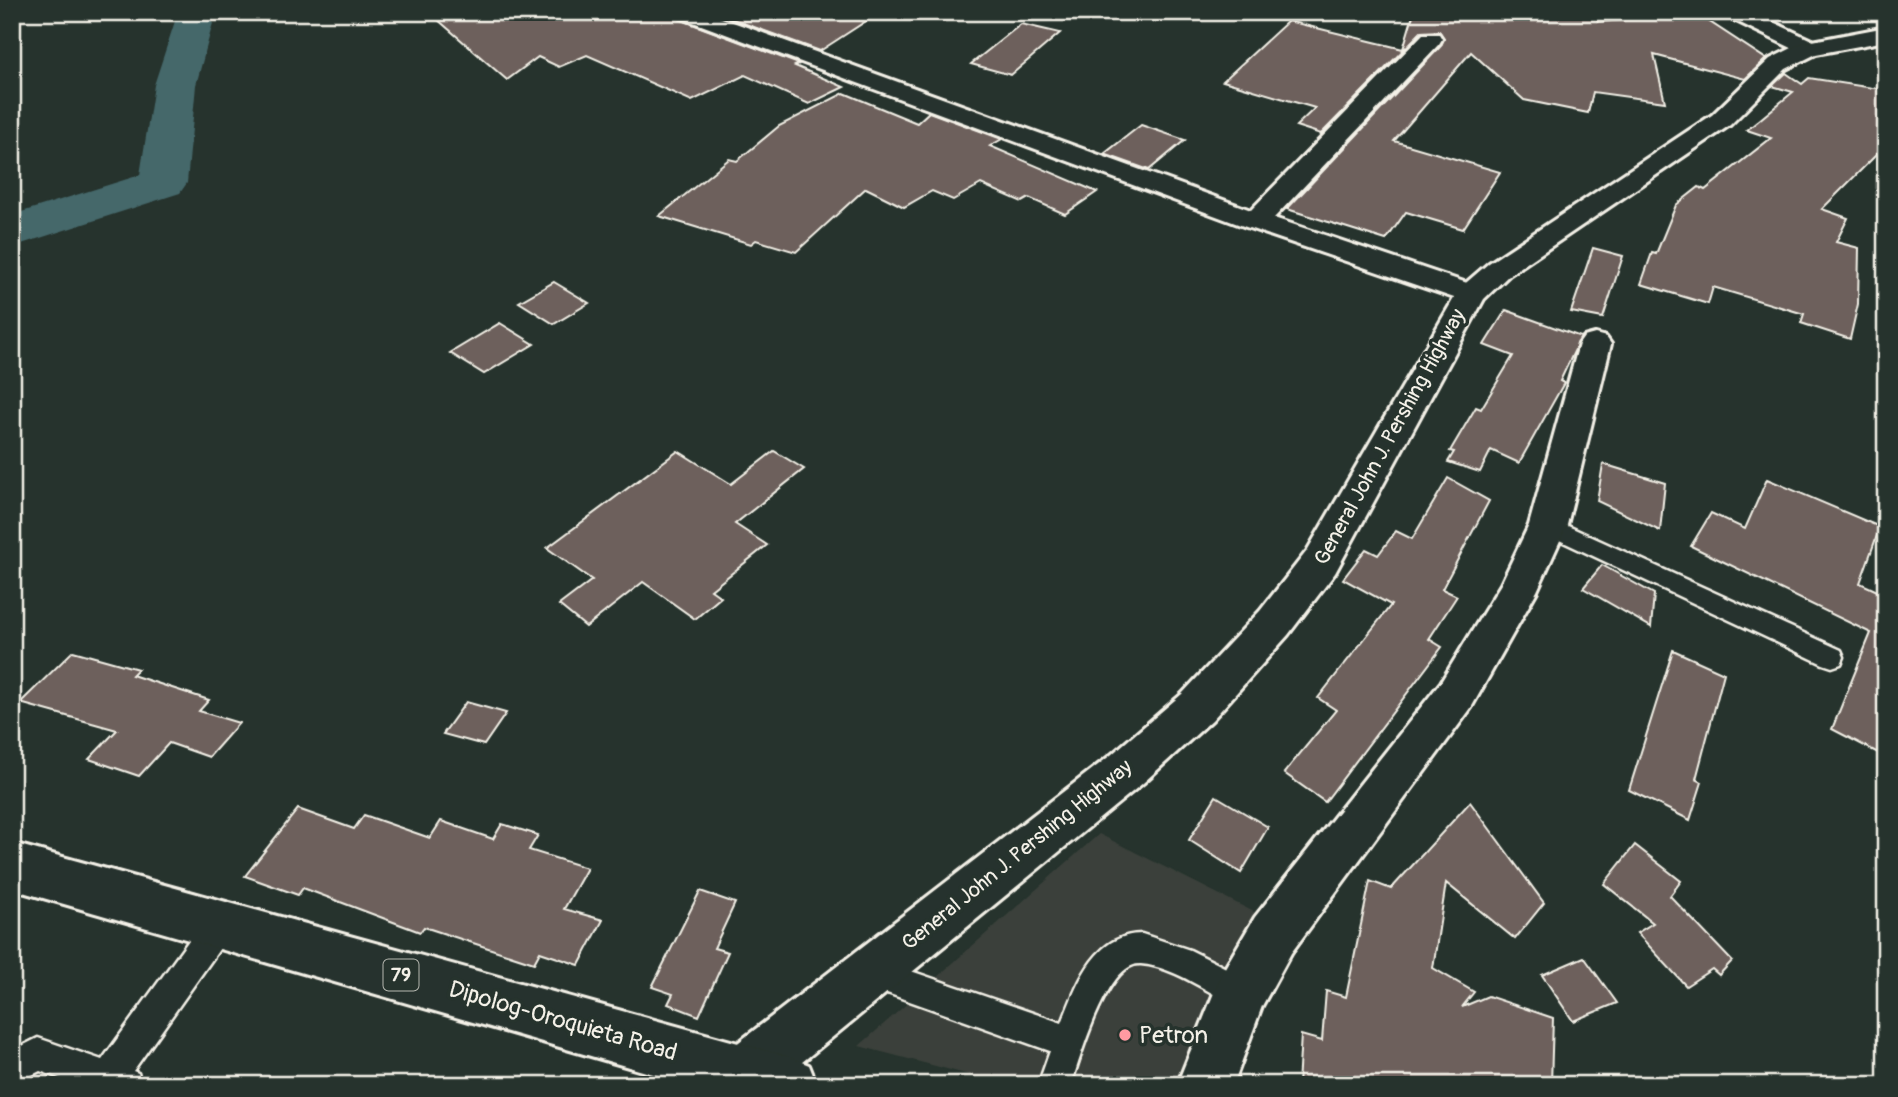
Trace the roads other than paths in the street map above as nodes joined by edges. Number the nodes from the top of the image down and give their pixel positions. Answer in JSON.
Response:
{"nodes":[{"id":1,"x":684,"y":12,"type":"edge"},
{"id":2,"x":755,"y":12,"type":"edge"},
{"id":3,"x":1733,"y":12,"type":"edge"},
{"id":4,"x":724,"y":27,"type":"junction"},
{"id":5,"x":1886,"y":34,"type":"edge"},
{"id":6,"x":1431,"y":39,"type":"dead end"},
{"id":7,"x":1810,"y":48,"type":"junction"},
{"id":8,"x":1256,"y":221,"type":"junction"},
{"id":9,"x":1471,"y":294,"type":"junction"},
{"id":10,"x":1595,"y":344,"type":"dead end"},
{"id":11,"x":1548,"y":524,"type":"junction"},
{"id":12,"x":1832,"y":657,"type":"dead end"},
{"id":13,"x":12,"y":866,"type":"edge"},
{"id":14,"x":219,"y":924,"type":"junction"},
{"id":15,"x":871,"y":972,"type":"junction"},
{"id":16,"x":1241,"y":992,"type":"junction"},
{"id":17,"x":1072,"y":1042,"type":"junction"},
{"id":18,"x":12,"y":1070,"type":"edge"},
{"id":19,"x":768,"y":1078,"type":"edge"},
{"id":20,"x":117,"y":1082,"type":"edge"},
{"id":21,"x":1054,"y":1085,"type":"edge"},
{"id":22,"x":1205,"y":1085,"type":"edge"}],
"edges":[{"from":1,"to":4,"type":"main road"},
{"from":2,"to":4,"type":"main road"},
{"from":3,"to":7,"type":"main road"},
{"from":4,"to":8,"type":"main road"},
{"from":5,"to":7,"type":"main road","name":"General John J. Pershing Highway"},
{"from":6,"to":8,"type":"main road"},
{"from":7,"to":9,"type":"main road","name":"General John J. Pershing Highway"},
{"from":8,"to":9,"type":"main road"},
{"from":9,"to":15,"type":"main road","name":"General John J. Pershing Highway"},
{"from":10,"to":11,"type":"main road"},
{"from":11,"to":12,"type":"lane"},
{"from":11,"to":16,"type":"main road"},
{"from":13,"to":14,"type":"main road","name":"Dipolog-Oroquieta Road","number":"79"},
{"from":14,"to":19,"type":"main road","name":"Dipolog-Oroquieta Road","number":"79"},
{"from":14,"to":20,"type":"lane"},
{"from":15,"to":17,"type":"lane"},
{"from":15,"to":19,"type":"main road","name":"General John J. Pershing Highway"},
{"from":16,"to":17,"type":"lane"},
{"from":16,"to":22,"type":"main road"},
{"from":17,"to":21,"type":"lane"},
{"from":18,"to":20,"type":"lane"}]}
